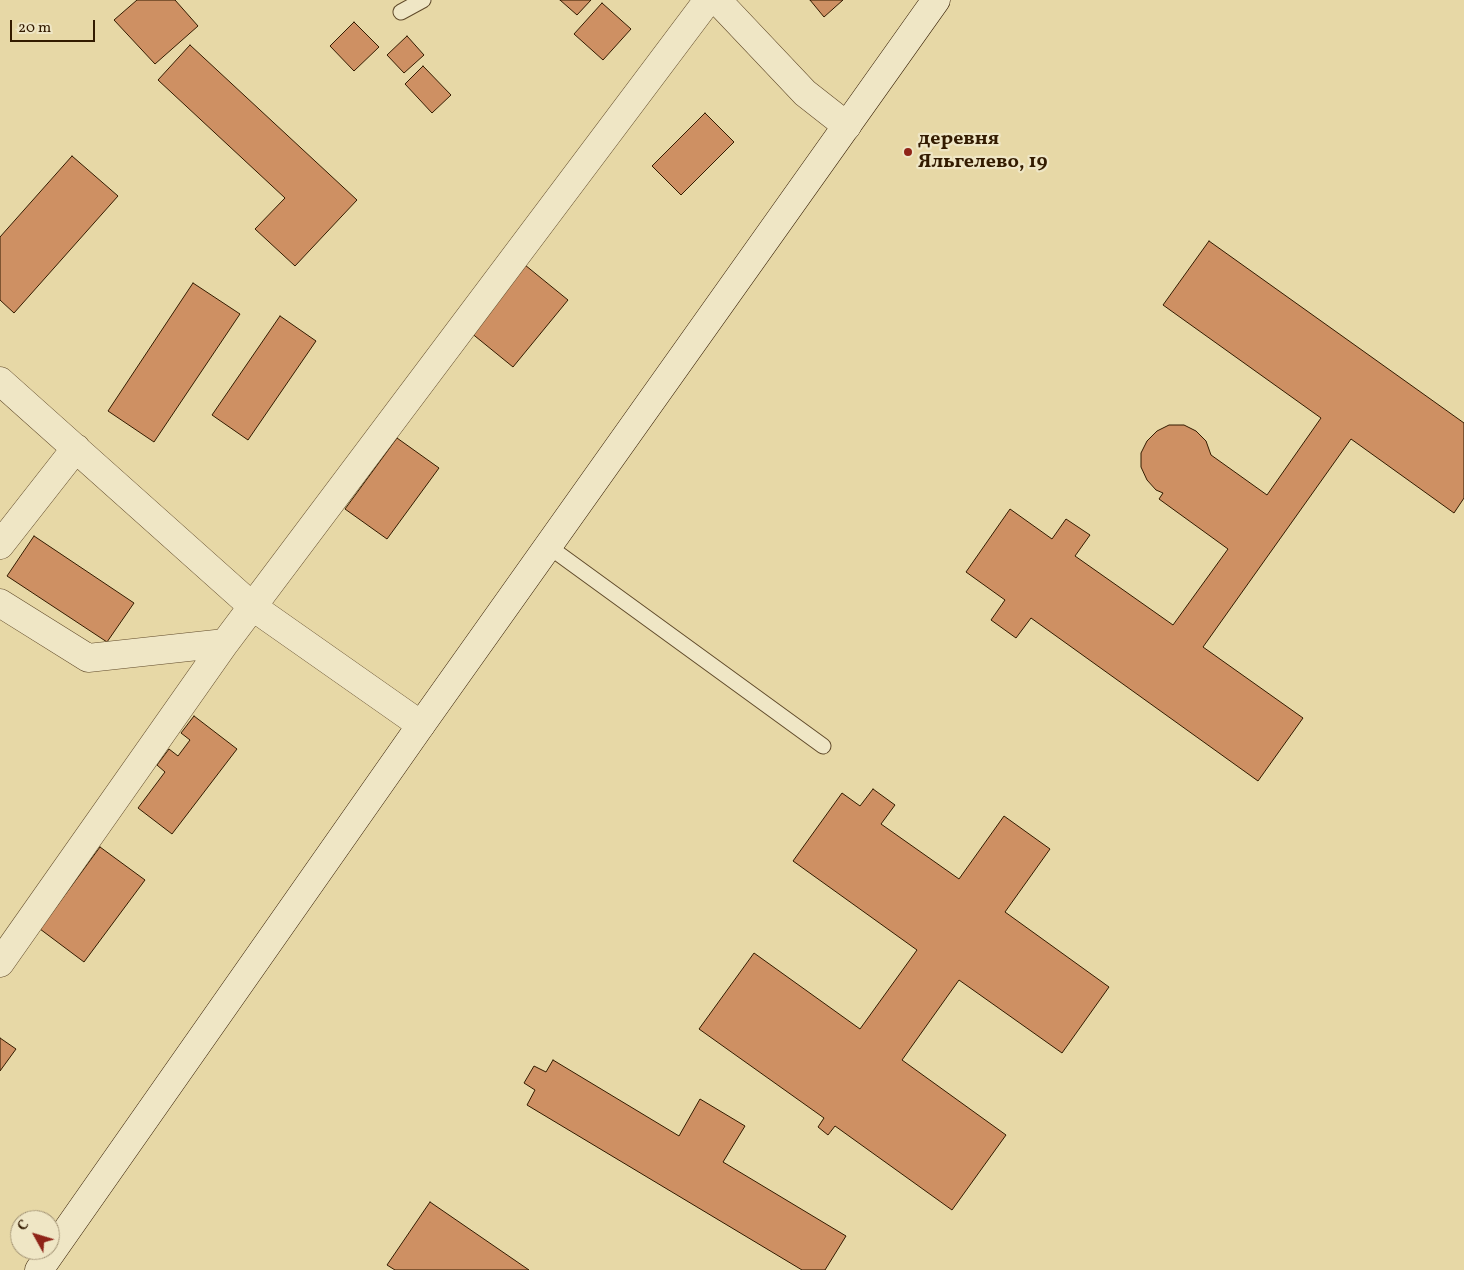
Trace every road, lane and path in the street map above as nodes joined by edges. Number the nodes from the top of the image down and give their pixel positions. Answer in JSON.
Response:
{"nodes":[{"id":1,"x":424,"y":0,"type":"edge"},
{"id":2,"x":708,"y":0,"type":"edge"},
{"id":3,"x":717,"y":0,"type":"edge"},
{"id":4,"x":936,"y":0,"type":"edge"},
{"id":5,"x":401,"y":12,"type":"dead end"},
{"id":6,"x":847,"y":126,"type":"junction"},
{"id":7,"x":0,"y":381,"type":"edge"},
{"id":8,"x":76,"y":448,"type":"junction"},
{"id":9,"x":0,"y":546,"type":"edge"},
{"id":10,"x":548,"y":546,"type":"junction"},
{"id":11,"x":0,"y":603,"type":"edge"},
{"id":12,"x":252,"y":607,"type":"junction"},
{"id":13,"x":225,"y":643,"type":"junction"},
{"id":14,"x":421,"y":726,"type":"junction"},
{"id":15,"x":823,"y":746,"type":"dead end"},
{"id":16,"x":0,"y":963,"type":"edge"},
{"id":17,"x":38,"y":1270,"type":"edge"}],
"edges":[{"from":1,"to":5,"type":"lane"},
{"from":2,"to":12,"type":"street"},
{"from":3,"to":6,"type":"street"},
{"from":4,"to":6,"type":"street"},
{"from":6,"to":10,"type":"street"},
{"from":7,"to":8,"type":"street"},
{"from":8,"to":9,"type":"street"},
{"from":8,"to":12,"type":"street"},
{"from":10,"to":14,"type":"street"},
{"from":10,"to":15,"type":"lane"},
{"from":11,"to":13,"type":"street"},
{"from":12,"to":13,"type":"street"},
{"from":12,"to":14,"type":"street"},
{"from":13,"to":16,"type":"street"},
{"from":14,"to":17,"type":"street"}]}
